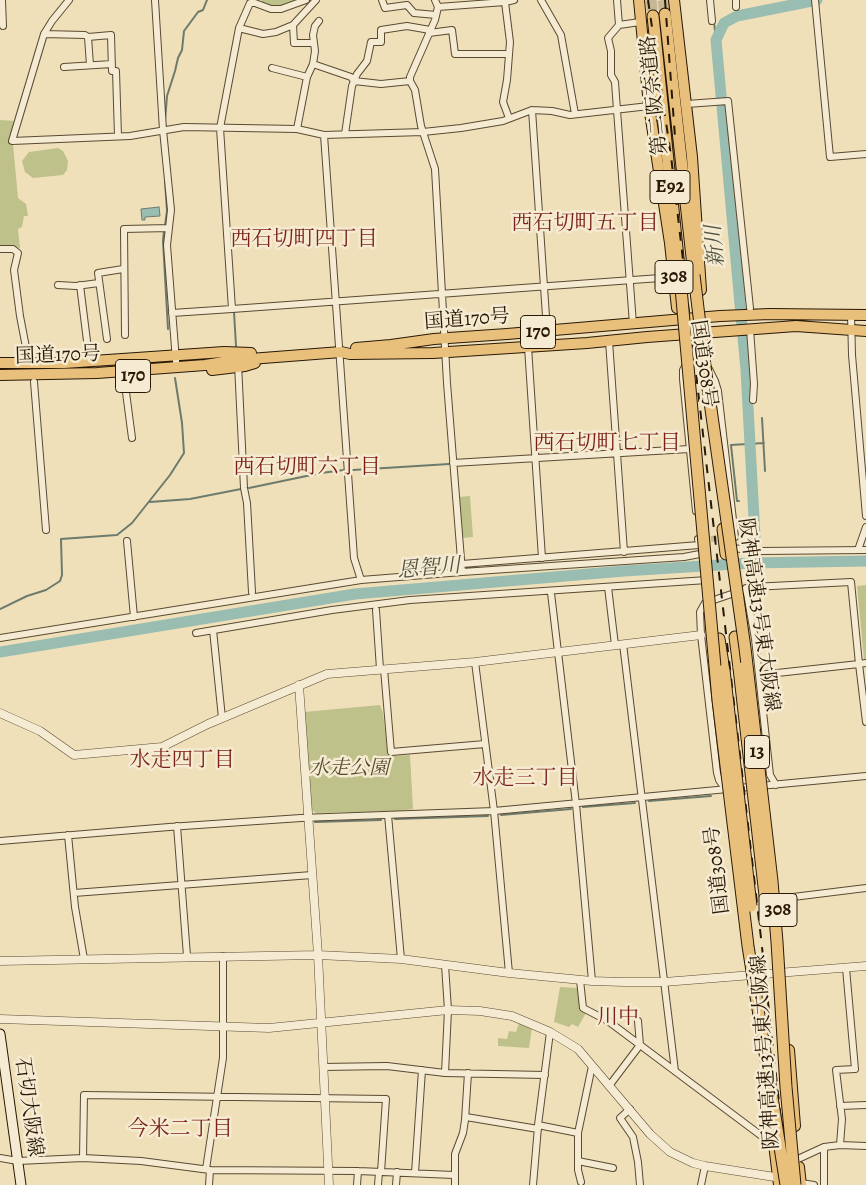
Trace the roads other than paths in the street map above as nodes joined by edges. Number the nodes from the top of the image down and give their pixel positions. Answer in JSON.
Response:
{"nodes":[{"id":1,"x":2,"y":0,"type":"edge"},
{"id":2,"x":69,"y":0,"type":"edge"},
{"id":3,"x":155,"y":0,"type":"edge"},
{"id":4,"x":306,"y":0,"type":"edge"},
{"id":5,"x":316,"y":0,"type":"edge"},
{"id":6,"x":382,"y":0,"type":"edge"},
{"id":7,"x":514,"y":0,"type":"edge"},
{"id":8,"x":541,"y":0,"type":"edge"},
{"id":9,"x":617,"y":0,"type":"edge"},
{"id":10,"x":639,"y":0,"type":"edge"},
{"id":11,"x":674,"y":0,"type":"edge"},
{"id":12,"x":710,"y":0,"type":"edge"},
{"id":13,"x":815,"y":0,"type":"edge"},
{"id":14,"x":505,"y":2,"type":"junction"},
{"id":15,"x":437,"y":3,"type":"edge"},
{"id":16,"x":436,"y":15,"type":"junction"},
{"id":17,"x":659,"y":15,"type":"junction"},
{"id":18,"x":319,"y":21,"type":"dead end"},
{"id":19,"x":640,"y":22,"type":"junction"},
{"id":20,"x":712,"y":22,"type":"dead end"},
{"id":21,"x":293,"y":25,"type":"junction"},
{"id":22,"x":619,"y":25,"type":"junction"},
{"id":23,"x":3,"y":26,"type":"dead end"},
{"id":24,"x":239,"y":28,"type":"junction"},
{"id":25,"x":430,"y":32,"type":"junction"},
{"id":26,"x":44,"y":34,"type":"junction"},
{"id":27,"x":88,"y":37,"type":"junction"},
{"id":28,"x":314,"y":43,"type":"junction"},
{"id":29,"x":508,"y":54,"type":"junction"},
{"id":30,"x":112,"y":64,"type":"junction"},
{"id":31,"x":313,"y":64,"type":"junction"},
{"id":32,"x":90,"y":66,"type":"junction"},
{"id":33,"x":64,"y":67,"type":"dead end"},
{"id":34,"x":272,"y":68,"type":"dead end"},
{"id":35,"x":307,"y":77,"type":"junction"},
{"id":36,"x":354,"y":81,"type":"junction"},
{"id":37,"x":410,"y":81,"type":"junction"},
{"id":38,"x":687,"y":104,"type":"junction"},
{"id":39,"x":649,"y":106,"type":"junction"},
{"id":40,"x":532,"y":110,"type":"junction"},
{"id":41,"x":617,"y":110,"type":"junction"},
{"id":42,"x":575,"y":114,"type":"junction"},
{"id":43,"x":509,"y":118,"type":"junction"},
{"id":44,"x":220,"y":128,"type":"junction"},
{"id":45,"x":297,"y":129,"type":"junction"},
{"id":46,"x":163,"y":130,"type":"junction"},
{"id":47,"x":423,"y":132,"type":"junction"},
{"id":48,"x":345,"y":134,"type":"junction"},
{"id":49,"x":324,"y":135,"type":"junction"},
{"id":50,"x":118,"y":136,"type":"junction"},
{"id":51,"x":866,"y":154,"type":"edge"},
{"id":52,"x":169,"y":228,"type":"junction"},
{"id":53,"x":697,"y":241,"type":"junction"},
{"id":54,"x":670,"y":243,"type":"junction"},
{"id":55,"x":0,"y":249,"type":"edge"},
{"id":56,"x":123,"y":269,"type":"junction"},
{"id":57,"x":674,"y":277,"type":"junction"},
{"id":58,"x":630,"y":281,"type":"junction"},
{"id":59,"x":99,"y":283,"type":"junction"},
{"id":60,"x":58,"y":285,"type":"dead end"},
{"id":61,"x":80,"y":285,"type":"junction"},
{"id":62,"x":545,"y":287,"type":"junction"},
{"id":63,"x":443,"y":294,"type":"junction"},
{"id":64,"x":337,"y":301,"type":"junction"},
{"id":65,"x":232,"y":309,"type":"junction"},
{"id":66,"x":172,"y":313,"type":"junction"},
{"id":67,"x":744,"y":313,"type":"junction"},
{"id":68,"x":850,"y":314,"type":"junction"},
{"id":69,"x":866,"y":315,"type":"edge"},
{"id":70,"x":702,"y":319,"type":"junction"},
{"id":71,"x":633,"y":324,"type":"junction"},
{"id":72,"x":682,"y":325,"type":"junction"},
{"id":73,"x":745,"y":329,"type":"junction"},
{"id":74,"x":850,"y":329,"type":"junction"},
{"id":75,"x":547,"y":331,"type":"junction"},
{"id":76,"x":866,"y":331,"type":"edge"},
{"id":77,"x":705,"y":332,"type":"junction"},
{"id":78,"x":125,"y":336,"type":"dead end"},
{"id":79,"x":445,"y":338,"type":"junction"},
{"id":80,"x":107,"y":339,"type":"dead end"},
{"id":81,"x":87,"y":341,"type":"dead end"},
{"id":82,"x":609,"y":341,"type":"junction"},
{"id":83,"x":528,"y":347,"type":"junction"},
{"id":84,"x":341,"y":352,"type":"junction"},
{"id":85,"x":446,"y":352,"type":"junction"},
{"id":86,"x":176,"y":358,"type":"junction"},
{"id":87,"x":264,"y":358,"type":"junction"},
{"id":88,"x":0,"y":363,"type":"edge"},
{"id":89,"x":29,"y":363,"type":"junction"},
{"id":90,"x":237,"y":363,"type":"junction"},
{"id":91,"x":686,"y":364,"type":"junction"},
{"id":92,"x":709,"y":369,"type":"junction"},
{"id":93,"x":7,"y":370,"type":"edge"},
{"id":94,"x":0,"y":375,"type":"edge"},
{"id":95,"x":124,"y":377,"type":"junction"},
{"id":96,"x":0,"y":382,"type":"edge"},
{"id":97,"x":34,"y":382,"type":"junction"},
{"id":98,"x":753,"y":400,"type":"dead end"},
{"id":99,"x":132,"y":438,"type":"dead end"},
{"id":100,"x":689,"y":448,"type":"junction"},
{"id":101,"x":618,"y":452,"type":"junction"},
{"id":102,"x":534,"y":457,"type":"junction"},
{"id":103,"x":453,"y":463,"type":"junction"},
{"id":104,"x":866,"y":516,"type":"edge"},
{"id":105,"x":866,"y":527,"type":"edge"},
{"id":106,"x":46,"y":530,"type":"dead end"},
{"id":107,"x":733,"y":537,"type":"dead end"},
{"id":108,"x":128,"y":541,"type":"dead end"},
{"id":109,"x":858,"y":550,"type":"junction"},
{"id":110,"x":866,"y":550,"type":"edge"},
{"id":111,"x":624,"y":552,"type":"junction"},
{"id":112,"x":730,"y":552,"type":"junction"},
{"id":113,"x":705,"y":554,"type":"joint"},
{"id":114,"x":542,"y":558,"type":"junction"},
{"id":115,"x":706,"y":567,"type":"dead end"},
{"id":116,"x":462,"y":568,"type":"junction"},
{"id":117,"x":361,"y":580,"type":"junction"},
{"id":118,"x":708,"y":580,"type":"dead end"},
{"id":119,"x":608,"y":587,"type":"junction"},
{"id":120,"x":746,"y":588,"type":"junction"},
{"id":121,"x":252,"y":592,"type":"dead end"},
{"id":122,"x":551,"y":593,"type":"dead end"},
{"id":123,"x":376,"y":610,"type":"dead end"},
{"id":124,"x":134,"y":617,"type":"junction"},
{"id":125,"x":213,"y":630,"type":"junction"},
{"id":126,"x":196,"y":633,"type":"dead end"},
{"id":127,"x":701,"y":635,"type":"junction"},
{"id":128,"x":740,"y":637,"type":"junction"},
{"id":129,"x":0,"y":638,"type":"edge"},
{"id":130,"x":715,"y":639,"type":"junction"},
{"id":131,"x":619,"y":645,"type":"junction"},
{"id":132,"x":558,"y":652,"type":"junction"},
{"id":133,"x":475,"y":662,"type":"junction"},
{"id":134,"x":863,"y":663,"type":"edge"},
{"id":135,"x":382,"y":669,"type":"junction"},
{"id":136,"x":759,"y":675,"type":"junction"},
{"id":137,"x":299,"y":685,"type":"junction"},
{"id":138,"x":0,"y":713,"type":"edge"},
{"id":139,"x":222,"y":718,"type":"junction"},
{"id":140,"x":866,"y":722,"type":"edge"},
{"id":141,"x":485,"y":744,"type":"junction"},
{"id":142,"x":765,"y":767,"type":"junction"},
{"id":143,"x":866,"y":776,"type":"edge"},
{"id":144,"x":776,"y":785,"type":"junction"},
{"id":145,"x":764,"y":787,"type":"junction"},
{"id":146,"x":726,"y":790,"type":"junction"},
{"id":147,"x":642,"y":798,"type":"junction"},
{"id":148,"x":576,"y":804,"type":"junction"},
{"id":149,"x":494,"y":811,"type":"junction"},
{"id":150,"x":388,"y":815,"type":"junction"},
{"id":151,"x":308,"y":818,"type":"junction"},
{"id":152,"x":177,"y":826,"type":"junction"},
{"id":153,"x":68,"y":835,"type":"junction"},
{"id":154,"x":0,"y":841,"type":"edge"},
{"id":155,"x":312,"y":875,"type":"junction"},
{"id":156,"x":180,"y":884,"type":"junction"},
{"id":157,"x":866,"y":888,"type":"edge"},
{"id":158,"x":74,"y":892,"type":"junction"},
{"id":159,"x":777,"y":899,"type":"junction"},
{"id":160,"x":318,"y":955,"type":"junction"},
{"id":161,"x":186,"y":956,"type":"junction"},
{"id":162,"x":223,"y":956,"type":"junction"},
{"id":163,"x":84,"y":959,"type":"junction"},
{"id":164,"x":401,"y":959,"type":"junction"},
{"id":165,"x":0,"y":961,"type":"edge"},
{"id":166,"x":445,"y":965,"type":"junction"},
{"id":167,"x":866,"y":966,"type":"edge"},
{"id":168,"x":846,"y":968,"type":"junction"},
{"id":169,"x":783,"y":972,"type":"junction"},
{"id":170,"x":509,"y":973,"type":"junction"},
{"id":171,"x":751,"y":975,"type":"junction"},
{"id":172,"x":580,"y":980,"type":"junction"},
{"id":173,"x":592,"y":981,"type":"junction"},
{"id":174,"x":664,"y":982,"type":"junction"},
{"id":175,"x":448,"y":1010,"type":"junction"},
{"id":176,"x":0,"y":1019,"type":"edge"},
{"id":177,"x":638,"y":1021,"type":"dead end"},
{"id":178,"x":321,"y":1022,"type":"junction"},
{"id":179,"x":223,"y":1025,"type":"junction"},
{"id":180,"x":550,"y":1032,"type":"junction"},
{"id":181,"x":0,"y":1034,"type":"edge"},
{"id":182,"x":640,"y":1045,"type":"junction"},
{"id":183,"x":768,"y":1061,"type":"junction"},
{"id":184,"x":2,"y":1062,"type":"edge"},
{"id":185,"x":592,"y":1066,"type":"junction"},
{"id":186,"x":323,"y":1067,"type":"junction"},
{"id":187,"x":422,"y":1070,"type":"junction"},
{"id":188,"x":675,"y":1071,"type":"junction"},
{"id":189,"x":445,"y":1073,"type":"junction"},
{"id":190,"x":468,"y":1073,"type":"junction"},
{"id":191,"x":545,"y":1074,"type":"junction"},
{"id":192,"x":609,"y":1086,"type":"junction"},
{"id":193,"x":786,"y":1087,"type":"junction"},
{"id":194,"x":218,"y":1096,"type":"junction"},
{"id":195,"x":324,"y":1097,"type":"junction"},
{"id":196,"x":866,"y":1105,"type":"edge"},
{"id":197,"x":840,"y":1106,"type":"junction"},
{"id":198,"x":630,"y":1109,"type":"junction"},
{"id":199,"x":466,"y":1117,"type":"junction"},
{"id":200,"x":538,"y":1127,"type":"junction"},
{"id":201,"x":578,"y":1133,"type":"junction"},
{"id":202,"x":840,"y":1145,"type":"junction"},
{"id":203,"x":775,"y":1146,"type":"junction"},
{"id":204,"x":866,"y":1146,"type":"edge"},
{"id":205,"x":824,"y":1147,"type":"junction"},
{"id":206,"x":0,"y":1158,"type":"edge"},
{"id":207,"x":83,"y":1158,"type":"junction"},
{"id":208,"x":798,"y":1159,"type":"junction"},
{"id":209,"x":578,"y":1160,"type":"junction"},
{"id":210,"x":18,"y":1161,"type":"junction"},
{"id":211,"x":705,"y":1166,"type":"junction"},
{"id":212,"x":614,"y":1168,"type":"dead end"},
{"id":213,"x":208,"y":1170,"type":"junction"},
{"id":214,"x":328,"y":1171,"type":"junction"},
{"id":215,"x":358,"y":1171,"type":"junction"},
{"id":216,"x":380,"y":1172,"type":"junction"},
{"id":217,"x":397,"y":1172,"type":"junction"},
{"id":218,"x":415,"y":1173,"type":"junction"},
{"id":219,"x":454,"y":1175,"type":"junction"},
{"id":220,"x":581,"y":1182,"type":"dead end"},
{"id":221,"x":781,"y":1182,"type":"edge"},
{"id":222,"x":799,"y":1184,"type":"edge"},
{"id":223,"x":21,"y":1185,"type":"edge"},
{"id":224,"x":209,"y":1185,"type":"edge"},
{"id":225,"x":328,"y":1185,"type":"edge"},
{"id":226,"x":357,"y":1185,"type":"edge"},
{"id":227,"x":378,"y":1185,"type":"edge"},
{"id":228,"x":396,"y":1185,"type":"edge"},
{"id":229,"x":455,"y":1185,"type":"edge"},
{"id":230,"x":533,"y":1185,"type":"edge"},
{"id":231,"x":640,"y":1185,"type":"edge"},
{"id":232,"x":701,"y":1185,"type":"edge"},
{"id":233,"x":814,"y":1185,"type":"edge"},
{"id":234,"x":824,"y":1185,"type":"edge"}],
"edges":[{"from":1,"to":23,"type":"street"},
{"from":2,"to":26,"type":"street"},
{"from":3,"to":46,"type":"street"},
{"from":4,"to":24,"type":"street"},
{"from":5,"to":21,"type":"street"},
{"from":6,"to":16,"type":"street"},
{"from":7,"to":14,"type":"street"},
{"from":8,"to":42,"type":"street"},
{"from":9,"to":22,"type":"street"},
{"from":10,"to":19,"type":"highway","name":"国道308号","number":"308"},
{"from":11,"to":38,"type":"highway","name":"国道308号","number":"308"},
{"from":12,"to":20,"type":"street"},
{"from":13,"to":51,"type":"street"},
{"from":14,"to":15,"type":"street"},
{"from":14,"to":29,"type":"street"},
{"from":15,"to":16,"type":"street"},
{"from":16,"to":25,"type":"street"},
{"from":17,"to":53,"type":"highway"},
{"from":17,"to":54,"type":"highway"},
{"from":17,"to":70,"type":"highway","name":"第二阪奈道路","number":"E92","bridge":true},
{"from":17,"to":72,"type":"highway","name":"第二阪奈道路","number":"E92","bridge":true},
{"from":18,"to":28,"type":"street"},
{"from":19,"to":22,"type":"street"},
{"from":19,"to":39,"type":"highway","name":"国道308号","number":"308"},
{"from":21,"to":24,"type":"street"},
{"from":21,"to":28,"type":"street"},
{"from":22,"to":41,"type":"street"},
{"from":24,"to":44,"type":"street"},
{"from":25,"to":29,"type":"street"},
{"from":25,"to":36,"type":"street"},
{"from":25,"to":37,"type":"street"},
{"from":26,"to":27,"type":"street"},
{"from":26,"to":50,"type":"street"},
{"from":27,"to":30,"type":"street"},
{"from":27,"to":32,"type":"street"},
{"from":28,"to":31,"type":"street"},
{"from":29,"to":43,"type":"street"},
{"from":30,"to":32,"type":"street"},
{"from":30,"to":50,"type":"street"},
{"from":31,"to":35,"type":"street"},
{"from":31,"to":36,"type":"street"},
{"from":32,"to":33,"type":"street"},
{"from":34,"to":35,"type":"street"},
{"from":35,"to":45,"type":"street"},
{"from":36,"to":37,"type":"street"},
{"from":36,"to":48,"type":"street"},
{"from":37,"to":47,"type":"street"},
{"from":38,"to":53,"type":"highway","name":"国道308号","number":"308"},
{"from":38,"to":67,"type":"street"},
{"from":39,"to":41,"type":"street"},
{"from":39,"to":54,"type":"highway","name":"国道308号","number":"308"},
{"from":40,"to":42,"type":"street"},
{"from":40,"to":43,"type":"street"},
{"from":40,"to":62,"type":"street"},
{"from":41,"to":42,"type":"street"},
{"from":41,"to":58,"type":"street"},
{"from":43,"to":47,"type":"street"},
{"from":44,"to":45,"type":"street"},
{"from":44,"to":46,"type":"street"},
{"from":44,"to":65,"type":"street"},
{"from":45,"to":49,"type":"street"},
{"from":46,"to":50,"type":"street"},
{"from":46,"to":52,"type":"street"},
{"from":47,"to":48,"type":"street"},
{"from":47,"to":63,"type":"street"},
{"from":48,"to":49,"type":"street"},
{"from":49,"to":64,"type":"street"},
{"from":52,"to":56,"type":"street"},
{"from":52,"to":66,"type":"street"},
{"from":53,"to":70,"type":"highway","name":"国道308号","number":"308"},
{"from":54,"to":57,"type":"highway","name":"国道308号","number":"308"},
{"from":55,"to":89,"type":"street"},
{"from":56,"to":59,"type":"street"},
{"from":56,"to":78,"type":"street"},
{"from":57,"to":58,"type":"street"},
{"from":57,"to":72,"type":"highway","name":"国道308号","number":"308"},
{"from":58,"to":62,"type":"street"},
{"from":58,"to":71,"type":"street"},
{"from":59,"to":61,"type":"street"},
{"from":59,"to":80,"type":"street"},
{"from":60,"to":61,"type":"street"},
{"from":61,"to":81,"type":"street"},
{"from":62,"to":63,"type":"street"},
{"from":62,"to":75,"type":"street"},
{"from":63,"to":64,"type":"street"},
{"from":63,"to":79,"type":"street"},
{"from":64,"to":65,"type":"street"},
{"from":64,"to":84,"type":"street"},
{"from":65,"to":66,"type":"street"},
{"from":66,"to":86,"type":"street"},
{"from":67,"to":68,"type":"highway","name":"国道170号","number":"170"},
{"from":67,"to":70,"type":"highway","name":"国道170号","number":"170"},
{"from":68,"to":69,"type":"highway","name":"国道170号","number":"170"},
{"from":68,"to":74,"type":"street"},
{"from":70,"to":72,"type":"highway","name":"国道170号","number":"170"},
{"from":70,"to":77,"type":"highway","name":"国道308号","number":"308"},
{"from":70,"to":193,"type":"highway","name":"阪神高速13号東大阪線","number":"13","bridge":true},
{"from":71,"to":72,"type":"highway","name":"国道170号","number":"170"},
{"from":71,"to":75,"type":"highway","name":"国道170号","number":"170"},
{"from":72,"to":77,"type":"highway","name":"国道170号","number":"170"},
{"from":72,"to":82,"type":"highway","name":"国道170号","number":"170"},
{"from":72,"to":91,"type":"highway","name":"国道308号","number":"308"},
{"from":72,"to":183,"type":"highway","name":"阪神高速13号東大阪線","number":"13","bridge":true},
{"from":73,"to":74,"type":"highway","name":"国道170号","number":"170"},
{"from":73,"to":77,"type":"highway","name":"国道170号","number":"170"},
{"from":73,"to":98,"type":"street"},
{"from":74,"to":76,"type":"highway","name":"国道170号","number":"170"},
{"from":74,"to":104,"type":"street"},
{"from":75,"to":79,"type":"highway","name":"国道170号","number":"170"},
{"from":77,"to":92,"type":"highway","name":"国道308号","number":"308"},
{"from":77,"to":112,"type":"highway"},
{"from":79,"to":84,"type":"highway","name":"国道170号","number":"170"},
{"from":79,"to":85,"type":"street"},
{"from":82,"to":83,"type":"highway","name":"国道170号","number":"170"},
{"from":82,"to":101,"type":"street"},
{"from":83,"to":85,"type":"highway","name":"国道170号","number":"170"},
{"from":83,"to":102,"type":"street"},
{"from":84,"to":85,"type":"highway","name":"国道170号","number":"170"},
{"from":84,"to":87,"type":"highway","name":"国道170号","number":"170"},
{"from":84,"to":117,"type":"street"},
{"from":85,"to":103,"type":"street"},
{"from":86,"to":87,"type":"highway","number":"170"},
{"from":86,"to":89,"type":"highway","number":"170"},
{"from":86,"to":90,"type":"highway","name":"国道170号","number":"170"},
{"from":86,"to":93,"type":"highway","name":"国道170号","number":"170"},
{"from":87,"to":90,"type":"highway","number":"170"},
{"from":88,"to":89,"type":"highway","number":"170"},
{"from":90,"to":93,"type":"highway","name":"国道170号","number":"170"},
{"from":90,"to":95,"type":"highway","number":"170"},
{"from":90,"to":121,"type":"street"},
{"from":91,"to":100,"type":"street"},
{"from":91,"to":113,"type":"highway","name":"国道308号","number":"308"},
{"from":92,"to":107,"type":"street"},
{"from":92,"to":112,"type":"highway","name":"国道308号","number":"308"},
{"from":93,"to":94,"type":"highway","name":"国道170号","number":"170"},
{"from":95,"to":97,"type":"highway","number":"170"},
{"from":95,"to":99,"type":"street"},
{"from":96,"to":97,"type":"highway","number":"170"},
{"from":97,"to":106,"type":"street"},
{"from":100,"to":101,"type":"street"},
{"from":100,"to":111,"type":"street"},
{"from":101,"to":102,"type":"street"},
{"from":101,"to":111,"type":"street"},
{"from":102,"to":103,"type":"street"},
{"from":102,"to":114,"type":"street"},
{"from":103,"to":116,"type":"street"},
{"from":105,"to":109,"type":"street"},
{"from":108,"to":124,"type":"street"},
{"from":109,"to":110,"type":"street"},
{"from":109,"to":112,"type":"street"},
{"from":111,"to":114,"type":"street"},
{"from":112,"to":128,"type":"highway"},
{"from":113,"to":116,"type":"street"},
{"from":114,"to":116,"type":"street"},
{"from":115,"to":130,"type":"highway"},
{"from":116,"to":117,"type":"street"},
{"from":117,"to":124,"type":"street"},
{"from":118,"to":119,"type":"street"},
{"from":119,"to":125,"type":"street"},
{"from":119,"to":131,"type":"street"},
{"from":120,"to":127,"type":"street"},
{"from":120,"to":134,"type":"street"},
{"from":120,"to":136,"type":"street"},
{"from":122,"to":132,"type":"street"},
{"from":123,"to":135,"type":"street"},
{"from":124,"to":129,"type":"street"},
{"from":125,"to":126,"type":"street"},
{"from":125,"to":139,"type":"street"},
{"from":127,"to":131,"type":"street"},
{"from":127,"to":146,"type":"street"},
{"from":128,"to":142,"type":"highway","number":"308"},
{"from":128,"to":193,"type":"highway","bridge":true},
{"from":130,"to":146,"type":"highway","name":"国道308号","number":"308"},
{"from":130,"to":183,"type":"highway","bridge":true},
{"from":131,"to":132,"type":"street"},
{"from":131,"to":147,"type":"street"},
{"from":132,"to":133,"type":"street"},
{"from":132,"to":148,"type":"street"},
{"from":133,"to":135,"type":"street"},
{"from":133,"to":141,"type":"street"},
{"from":134,"to":136,"type":"street"},
{"from":134,"to":140,"type":"street"},
{"from":135,"to":137,"type":"street"},
{"from":135,"to":141,"type":"street"},
{"from":136,"to":142,"type":"street"},
{"from":137,"to":139,"type":"street"},
{"from":137,"to":151,"type":"street"},
{"from":138,"to":139,"type":"street"},
{"from":141,"to":149,"type":"street"},
{"from":142,"to":144,"type":"street"},
{"from":142,"to":145,"type":"highway","number":"308"},
{"from":143,"to":144,"type":"street"},
{"from":144,"to":145,"type":"street"},
{"from":145,"to":146,"type":"street"},
{"from":145,"to":159,"type":"highway","number":"308"},
{"from":146,"to":147,"type":"street"},
{"from":146,"to":171,"type":"highway","name":"国道308号","number":"308"},
{"from":147,"to":148,"type":"street"},
{"from":147,"to":174,"type":"street"},
{"from":148,"to":149,"type":"street"},
{"from":148,"to":173,"type":"street"},
{"from":149,"to":150,"type":"street"},
{"from":149,"to":170,"type":"street"},
{"from":150,"to":151,"type":"street"},
{"from":150,"to":164,"type":"street"},
{"from":151,"to":152,"type":"street"},
{"from":151,"to":155,"type":"street"},
{"from":152,"to":153,"type":"street"},
{"from":152,"to":156,"type":"street"},
{"from":153,"to":154,"type":"street"},
{"from":153,"to":158,"type":"street"},
{"from":155,"to":156,"type":"street"},
{"from":155,"to":160,"type":"street"},
{"from":156,"to":158,"type":"street"},
{"from":156,"to":161,"type":"street"},
{"from":157,"to":159,"type":"street"},
{"from":158,"to":163,"type":"street"},
{"from":159,"to":169,"type":"highway","number":"308"},
{"from":160,"to":162,"type":"street"},
{"from":160,"to":164,"type":"street"},
{"from":160,"to":178,"type":"street"},
{"from":161,"to":162,"type":"street"},
{"from":161,"to":163,"type":"street"},
{"from":162,"to":179,"type":"street"},
{"from":163,"to":165,"type":"street"},
{"from":164,"to":166,"type":"street"},
{"from":166,"to":170,"type":"street"},
{"from":166,"to":175,"type":"street"},
{"from":167,"to":168,"type":"street"},
{"from":168,"to":169,"type":"street"},
{"from":168,"to":197,"type":"street"},
{"from":169,"to":171,"type":"street"},
{"from":169,"to":208,"type":"highway","number":"308"},
{"from":170,"to":172,"type":"street"},
{"from":171,"to":174,"type":"street"},
{"from":171,"to":203,"type":"highway","name":"国道308号","number":"308"},
{"from":172,"to":173,"type":"street"},
{"from":172,"to":182,"type":"street"},
{"from":173,"to":174,"type":"street"},
{"from":174,"to":188,"type":"street"},
{"from":175,"to":178,"type":"street"},
{"from":175,"to":180,"type":"street"},
{"from":175,"to":189,"type":"street"},
{"from":176,"to":179,"type":"street"},
{"from":177,"to":182,"type":"street"},
{"from":178,"to":179,"type":"street"},
{"from":178,"to":186,"type":"street"},
{"from":179,"to":194,"type":"street"},
{"from":180,"to":185,"type":"street"},
{"from":180,"to":191,"type":"street"},
{"from":181,"to":184,"type":"main road","name":"石切大阪線"},
{"from":182,"to":188,"type":"street"},
{"from":182,"to":192,"type":"street"},
{"from":183,"to":221,"type":"highway","name":"阪神高速13号東大阪線","number":"13","bridge":true},
{"from":184,"to":210,"type":"main road","name":"石切大阪線"},
{"from":185,"to":192,"type":"street"},
{"from":185,"to":201,"type":"street"},
{"from":186,"to":187,"type":"street"},
{"from":186,"to":195,"type":"street"},
{"from":187,"to":189,"type":"street"},
{"from":187,"to":218,"type":"street"},
{"from":188,"to":203,"type":"street"},
{"from":189,"to":190,"type":"street"},
{"from":190,"to":191,"type":"street"},
{"from":190,"to":199,"type":"street"},
{"from":191,"to":200,"type":"street"},
{"from":192,"to":198,"type":"street"},
{"from":193,"to":222,"type":"highway","name":"阪神高速13号東大阪線","number":"13","bridge":true},
{"from":194,"to":195,"type":"street"},
{"from":194,"to":207,"type":"street"},
{"from":194,"to":213,"type":"street"},
{"from":195,"to":214,"type":"street"},
{"from":195,"to":216,"type":"street"},
{"from":196,"to":197,"type":"street"},
{"from":197,"to":202,"type":"street"},
{"from":198,"to":211,"type":"street"},
{"from":198,"to":231,"type":"street"},
{"from":199,"to":200,"type":"street"},
{"from":199,"to":219,"type":"street"},
{"from":200,"to":201,"type":"street"},
{"from":200,"to":230,"type":"street"},
{"from":201,"to":209,"type":"street"},
{"from":202,"to":204,"type":"street"},
{"from":202,"to":205,"type":"street"},
{"from":203,"to":221,"type":"highway","name":"国道308号","number":"308"},
{"from":205,"to":208,"type":"street"},
{"from":205,"to":234,"type":"street"},
{"from":206,"to":210,"type":"street"},
{"from":207,"to":210,"type":"street"},
{"from":207,"to":213,"type":"street"},
{"from":208,"to":222,"type":"highway","number":"308"},
{"from":209,"to":212,"type":"street"},
{"from":209,"to":220,"type":"street"},
{"from":210,"to":223,"type":"main road","name":"石切大阪線"},
{"from":211,"to":221,"type":"street"},
{"from":211,"to":232,"type":"street"},
{"from":213,"to":214,"type":"street"},
{"from":213,"to":224,"type":"street"},
{"from":214,"to":215,"type":"street"},
{"from":214,"to":225,"type":"street"},
{"from":215,"to":216,"type":"street"},
{"from":215,"to":226,"type":"street"},
{"from":216,"to":217,"type":"street"},
{"from":216,"to":227,"type":"street"},
{"from":217,"to":218,"type":"street"},
{"from":217,"to":228,"type":"street"},
{"from":218,"to":219,"type":"street"},
{"from":219,"to":229,"type":"street"},
{"from":221,"to":222,"type":"street"},
{"from":222,"to":233,"type":"street"}]}
